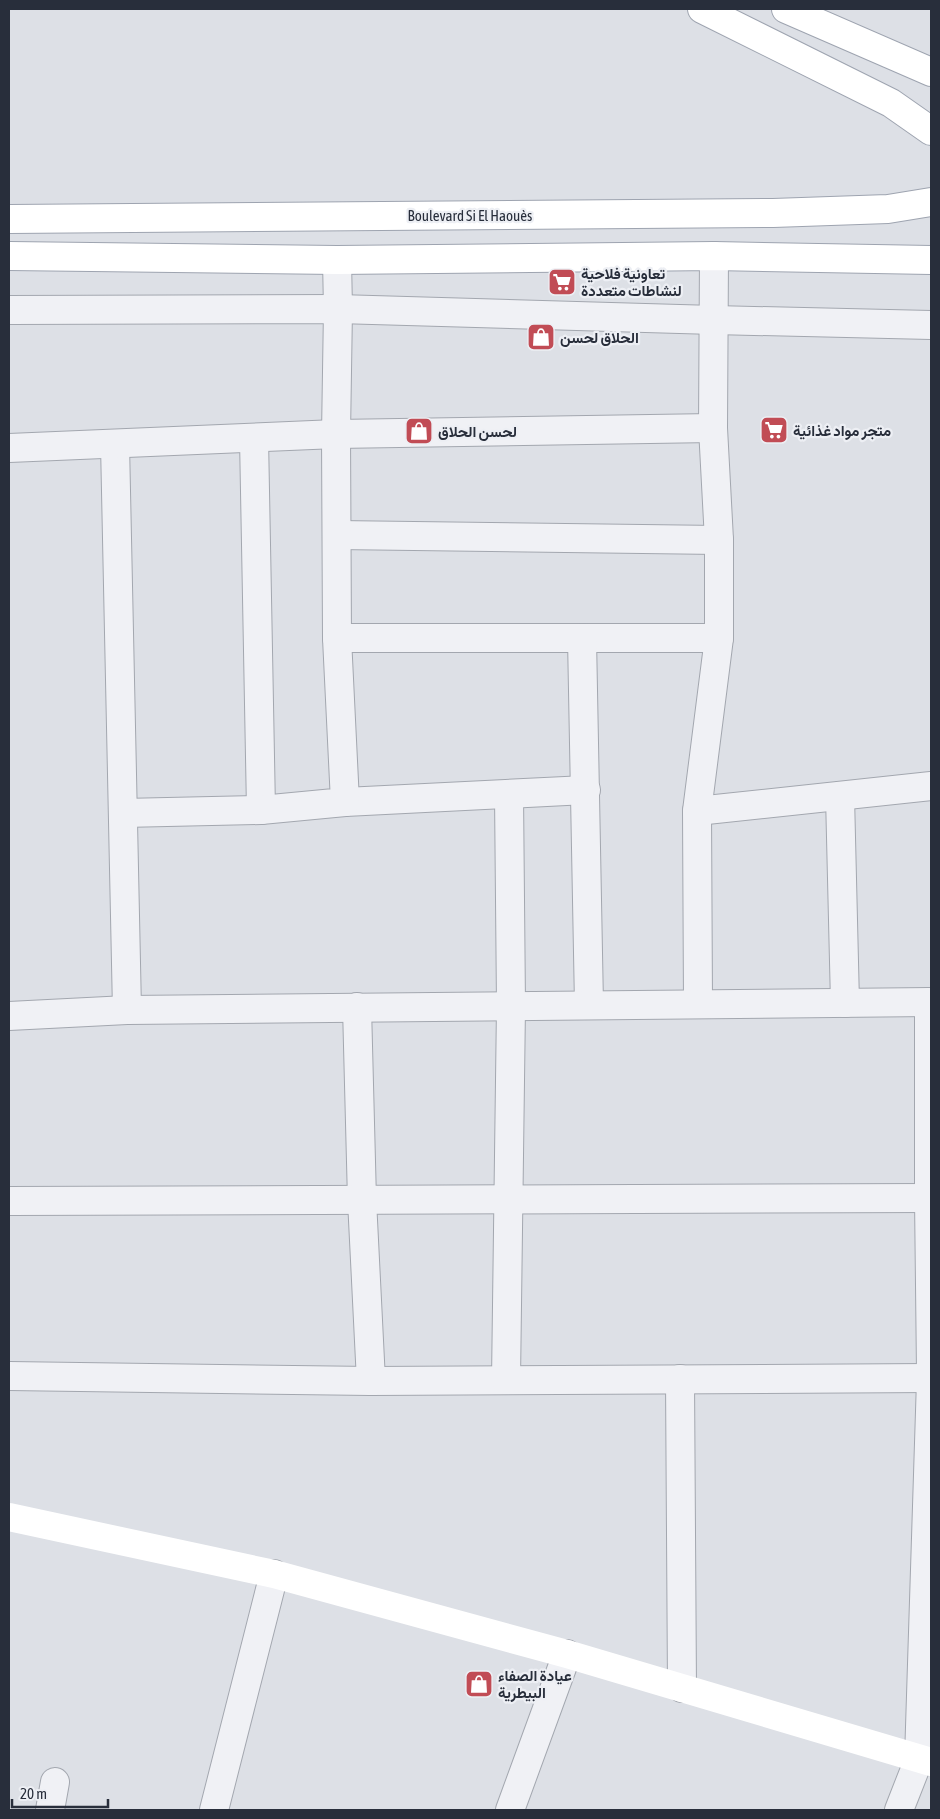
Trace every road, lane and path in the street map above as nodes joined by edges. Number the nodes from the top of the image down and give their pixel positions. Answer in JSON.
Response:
{"nodes":[{"id":1,"x":702,"y":9,"type":"edge"},
{"id":2,"x":786,"y":9,"type":"edge"},
{"id":3,"x":931,"y":72,"type":"edge"},
{"id":4,"x":931,"y":131,"type":"edge"},
{"id":5,"x":931,"y":202,"type":"edge"},
{"id":6,"x":9,"y":218,"type":"edge"},
{"id":7,"x":9,"y":256,"type":"edge"},
{"id":8,"x":714,"y":256,"type":"junction"},
{"id":9,"x":336,"y":260,"type":"junction"},
{"id":10,"x":931,"y":260,"type":"edge"},
{"id":11,"x":338,"y":309,"type":"junction"},
{"id":12,"x":9,"y":310,"type":"edge"},
{"id":13,"x":714,"y":320,"type":"junction"},
{"id":14,"x":931,"y":325,"type":"edge"},
{"id":15,"x":713,"y":428,"type":"junction"},
{"id":16,"x":336,"y":434,"type":"junction"},
{"id":17,"x":254,"y":438,"type":"junction"},
{"id":18,"x":115,"y":444,"type":"junction"},
{"id":19,"x":9,"y":448,"type":"edge"},
{"id":20,"x":337,"y":535,"type":"junction"},
{"id":21,"x":719,"y":540,"type":"junction"},
{"id":22,"x":337,"y":638,"type":"junction"},
{"id":23,"x":582,"y":638,"type":"junction"},
{"id":24,"x":719,"y":638,"type":"junction"},
{"id":25,"x":931,"y":786,"type":"edge"},
{"id":26,"x":586,"y":790,"type":"junction"},
{"id":27,"x":509,"y":794,"type":"junction"},
{"id":28,"x":840,"y":796,"type":"junction"},
{"id":29,"x":344,"y":802,"type":"junction"},
{"id":30,"x":261,"y":810,"type":"junction"},
{"id":31,"x":697,"y":811,"type":"junction"},
{"id":32,"x":123,"y":813,"type":"junction"},
{"id":33,"x":930,"y":1002,"type":"edge"},
{"id":34,"x":698,"y":1003,"type":"junction"},
{"id":35,"x":845,"y":1003,"type":"junction"},
{"id":36,"x":590,"y":1005,"type":"junction"},
{"id":37,"x":511,"y":1006,"type":"junction"},
{"id":38,"x":357,"y":1007,"type":"junction"},
{"id":39,"x":127,"y":1010,"type":"junction"},
{"id":40,"x":9,"y":1016,"type":"edge"},
{"id":41,"x":930,"y":1198,"type":"edge"},
{"id":42,"x":508,"y":1199,"type":"junction"},
{"id":43,"x":362,"y":1200,"type":"junction"},
{"id":44,"x":9,"y":1201,"type":"edge"},
{"id":45,"x":931,"y":1372,"type":"edge"},
{"id":46,"x":9,"y":1376,"type":"edge"},
{"id":47,"x":680,"y":1379,"type":"junction"},
{"id":48,"x":931,"y":1379,"type":"edge"},
{"id":49,"x":506,"y":1380,"type":"junction"},
{"id":50,"x":371,"y":1381,"type":"junction"},
{"id":51,"x":9,"y":1517,"type":"edge"},
{"id":52,"x":274,"y":1574,"type":"junction"},
{"id":53,"x":567,"y":1654,"type":"junction"},
{"id":54,"x":682,"y":1688,"type":"junction"},
{"id":55,"x":925,"y":1760,"type":"edge"},
{"id":56,"x":55,"y":1782,"type":"dead end"},
{"id":57,"x":50,"y":1810,"type":"edge"},
{"id":58,"x":214,"y":1810,"type":"edge"},
{"id":59,"x":510,"y":1810,"type":"edge"},
{"id":60,"x":899,"y":1810,"type":"edge"}],
"edges":[{"from":1,"to":4,"type":"main road"},
{"from":2,"to":3,"type":"main road"},
{"from":5,"to":6,"type":"main road","name":"Boulevard Si El Haouès"},
{"from":7,"to":9,"type":"main road"},
{"from":8,"to":9,"type":"main road"},
{"from":8,"to":10,"type":"main road"},
{"from":8,"to":13,"type":"street"},
{"from":9,"to":11,"type":"street"},
{"from":11,"to":12,"type":"street"},
{"from":11,"to":13,"type":"street"},
{"from":11,"to":16,"type":"street"},
{"from":13,"to":14,"type":"street"},
{"from":13,"to":15,"type":"street"},
{"from":15,"to":16,"type":"street"},
{"from":15,"to":21,"type":"street"},
{"from":16,"to":17,"type":"street"},
{"from":16,"to":20,"type":"street"},
{"from":17,"to":18,"type":"street"},
{"from":17,"to":30,"type":"street"},
{"from":18,"to":19,"type":"street"},
{"from":18,"to":32,"type":"street"},
{"from":20,"to":21,"type":"street"},
{"from":20,"to":22,"type":"street"},
{"from":21,"to":24,"type":"street"},
{"from":22,"to":23,"type":"street"},
{"from":22,"to":29,"type":"street"},
{"from":23,"to":24,"type":"street"},
{"from":23,"to":26,"type":"street"},
{"from":24,"to":31,"type":"street"},
{"from":25,"to":28,"type":"street"},
{"from":26,"to":27,"type":"street"},
{"from":26,"to":36,"type":"street"},
{"from":27,"to":29,"type":"street"},
{"from":27,"to":37,"type":"street"},
{"from":28,"to":31,"type":"street"},
{"from":28,"to":35,"type":"street"},
{"from":29,"to":30,"type":"street"},
{"from":30,"to":32,"type":"street"},
{"from":31,"to":34,"type":"street"},
{"from":32,"to":39,"type":"street"},
{"from":33,"to":35,"type":"street"},
{"from":33,"to":41,"type":"street"},
{"from":34,"to":35,"type":"street"},
{"from":34,"to":36,"type":"street"},
{"from":36,"to":37,"type":"street"},
{"from":37,"to":38,"type":"street"},
{"from":37,"to":42,"type":"street"},
{"from":38,"to":39,"type":"street"},
{"from":38,"to":43,"type":"street"},
{"from":39,"to":40,"type":"street"},
{"from":41,"to":42,"type":"street"},
{"from":41,"to":45,"type":"street"},
{"from":42,"to":43,"type":"street"},
{"from":42,"to":49,"type":"street"},
{"from":43,"to":44,"type":"street"},
{"from":43,"to":50,"type":"street"},
{"from":46,"to":50,"type":"street"},
{"from":47,"to":48,"type":"street"},
{"from":47,"to":49,"type":"street"},
{"from":47,"to":54,"type":"street"},
{"from":48,"to":55,"type":"street"},
{"from":49,"to":50,"type":"street"},
{"from":51,"to":52,"type":"main road"},
{"from":52,"to":53,"type":"main road"},
{"from":52,"to":58,"type":"street"},
{"from":53,"to":54,"type":"main road"},
{"from":53,"to":59,"type":"street"},
{"from":54,"to":55,"type":"main road"},
{"from":55,"to":60,"type":"street"},
{"from":56,"to":57,"type":"street"}]}
